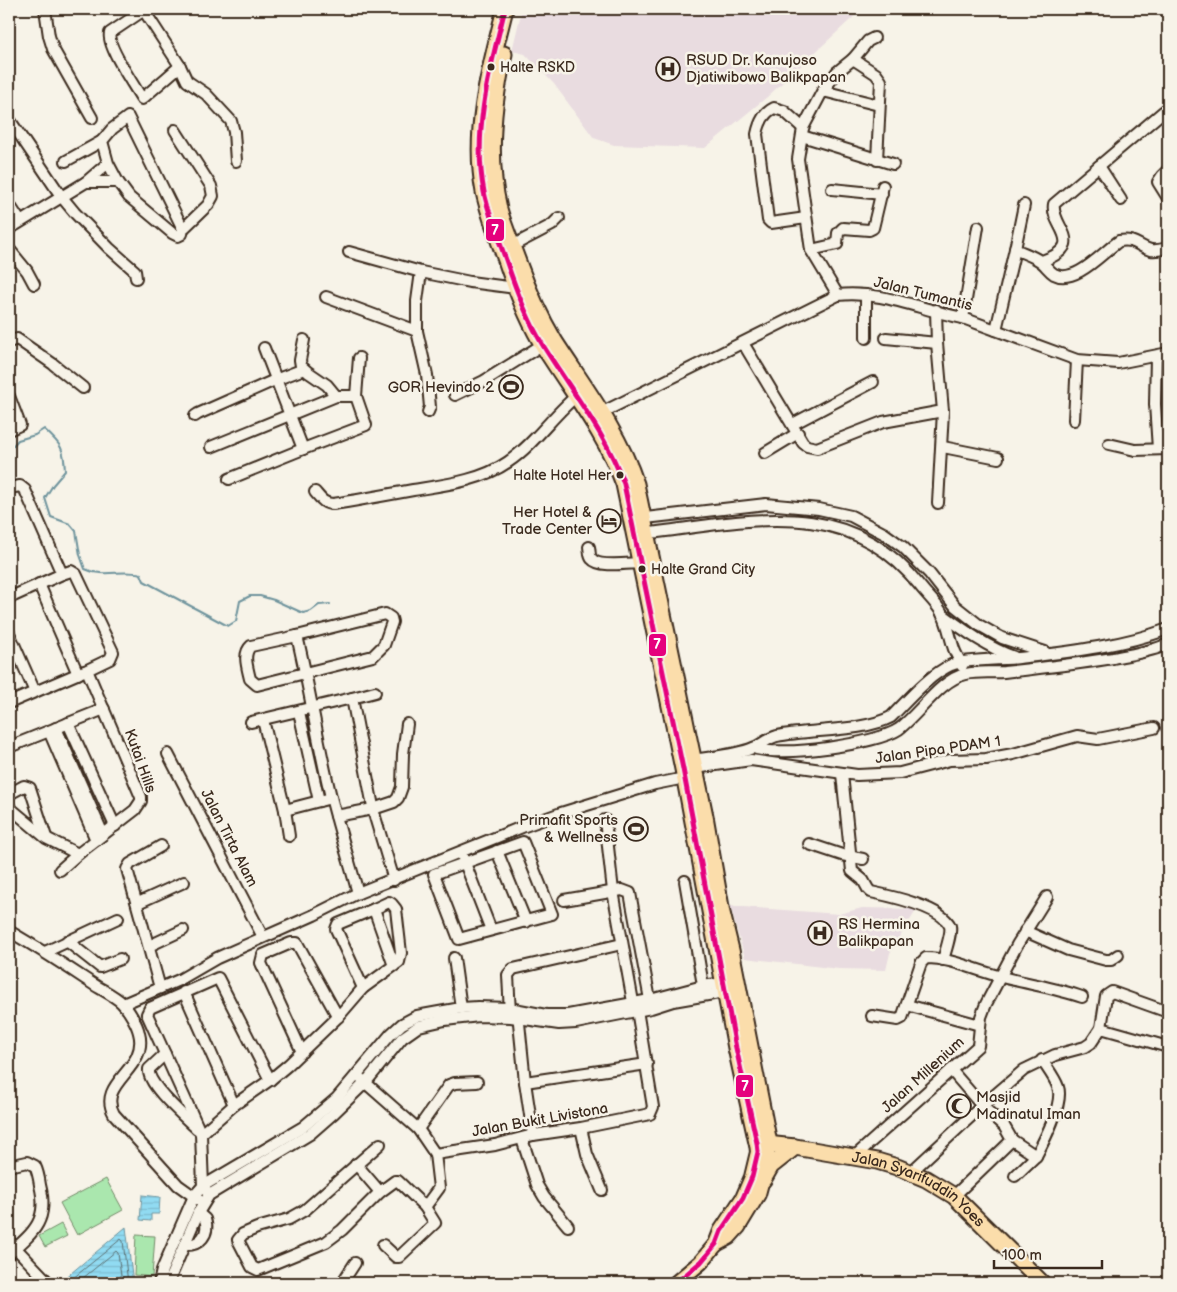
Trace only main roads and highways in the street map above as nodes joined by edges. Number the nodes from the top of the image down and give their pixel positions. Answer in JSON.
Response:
{"nodes":[{"id":1,"x":505,"y":9,"type":"edge"},
{"id":2,"x":516,"y":9,"type":"edge"},
{"id":3,"x":581,"y":393,"type":"junction"},
{"id":4,"x":639,"y":526,"type":"junction"},
{"id":5,"x":691,"y":769,"type":"junction"},
{"id":6,"x":764,"y":1120,"type":"junction"},
{"id":7,"x":763,"y":1143,"type":"junction"},
{"id":8,"x":795,"y":1147,"type":"junction"},
{"id":9,"x":762,"y":1180,"type":"junction"},
{"id":10,"x":716,"y":1244,"type":"junction"},
{"id":11,"x":676,"y":1283,"type":"edge"},
{"id":12,"x":1042,"y":1283,"type":"edge"}],
"edges":[{"from":1,"to":3,"type":"highway"},
{"from":2,"to":3,"type":"highway"},
{"from":3,"to":4,"type":"highway"},
{"from":3,"to":4,"type":"highway"},
{"from":4,"to":5,"type":"highway"},
{"from":4,"to":5,"type":"highway"},
{"from":5,"to":6,"type":"highway"},
{"from":5,"to":7,"type":"highway"},
{"from":6,"to":7,"type":"highway"},
{"from":6,"to":8,"type":"highway"},
{"from":7,"to":8,"type":"highway","name":"Jalan Syarifuddin Yoes"},
{"from":7,"to":9,"type":"main road"},
{"from":7,"to":10,"type":"main road"},
{"from":8,"to":9,"type":"highway"},
{"from":8,"to":12,"type":"highway","name":"Jalan Syarifuddin Yoes"},
{"from":9,"to":10,"type":"main road"},
{"from":10,"to":11,"type":"main road"}]}
